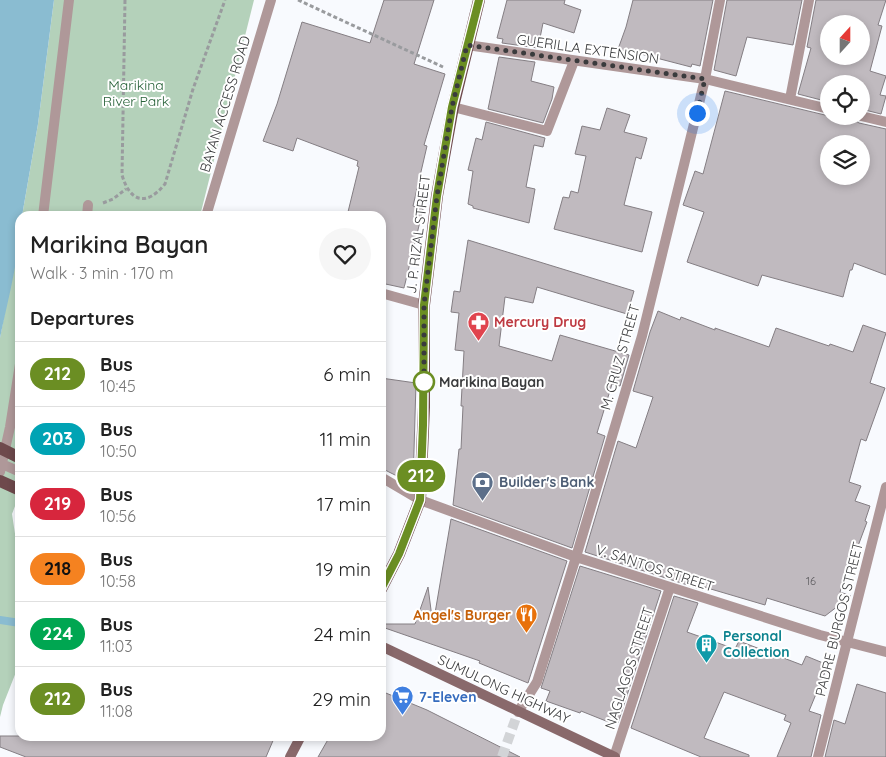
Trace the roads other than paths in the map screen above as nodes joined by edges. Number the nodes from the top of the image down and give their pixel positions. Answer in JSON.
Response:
{"nodes":[{"id":1,"x":69,"y":0,"type":"edge"},
{"id":2,"x":271,"y":0,"type":"edge"},
{"id":3,"x":479,"y":0,"type":"edge"},
{"id":4,"x":720,"y":0,"type":"edge"},
{"id":5,"x":809,"y":0,"type":"edge"},
{"id":6,"x":467,"y":45,"type":"junction"},
{"id":7,"x":574,"y":61,"type":"junction"},
{"id":8,"x":705,"y":79,"type":"junction"},
{"id":9,"x":790,"y":99,"type":"junction"},
{"id":10,"x":452,"y":107,"type":"junction"},
{"id":11,"x":820,"y":107,"type":"edge"},
{"id":12,"x":870,"y":118,"type":"edge"},
{"id":13,"x":886,"y":122,"type":"edge"},
{"id":14,"x":88,"y":205,"type":"dead end"},
{"id":15,"x":44,"y":211,"type":"edge"},
{"id":16,"x":87,"y":211,"type":"edge"},
{"id":17,"x":208,"y":211,"type":"edge"},
{"id":18,"x":386,"y":294,"type":"edge"},
{"id":19,"x":424,"y":305,"type":"junction"},
{"id":20,"x":15,"y":396,"type":"edge"},
{"id":21,"x":15,"y":424,"type":"edge"},
{"id":22,"x":10,"y":427,"type":"junction"},
{"id":23,"x":0,"y":448,"type":"edge"},
{"id":24,"x":15,"y":456,"type":"edge"},
{"id":25,"x":1,"y":468,"type":"edge"},
{"id":26,"x":15,"y":471,"type":"edge"},
{"id":27,"x":0,"y":480,"type":"edge"},
{"id":28,"x":386,"y":480,"type":"edge"},
{"id":29,"x":886,"y":487,"type":"edge"},
{"id":30,"x":15,"y":488,"type":"edge"},
{"id":31,"x":420,"y":500,"type":"junction"},
{"id":32,"x":576,"y":557,"type":"junction"},
{"id":33,"x":386,"y":579,"type":"edge"},
{"id":34,"x":670,"y":587,"type":"junction"},
{"id":35,"x":847,"y":642,"type":"junction"},
{"id":36,"x":386,"y":648,"type":"edge"},
{"id":37,"x":886,"y":652,"type":"edge"},
{"id":38,"x":518,"y":712,"type":"junction"},
{"id":39,"x":298,"y":741,"type":"edge"},
{"id":40,"x":290,"y":757,"type":"edge"},
{"id":41,"x":615,"y":757,"type":"edge"},
{"id":42,"x":818,"y":757,"type":"edge"}],
"edges":[{"from":1,"to":15,"type":"street"},
{"from":2,"to":17,"type":"street","name":"BAYAN ACCESS ROAD"},
{"from":3,"to":6,"type":"main road","name":"J. P. RIZAL STREET"},
{"from":4,"to":8,"type":"street","name":"M. CRUZ STREET"},
{"from":5,"to":9,"type":"street"},
{"from":6,"to":7,"type":"street","name":"GUERILLA EXTENSION"},
{"from":6,"to":10,"type":"main road","name":"J. P. RIZAL STREET"},
{"from":7,"to":8,"type":"street","name":"GUERILLA EXTENSION"},
{"from":7,"to":10,"type":"street"},
{"from":8,"to":9,"type":"street","name":"GUERILLA EXTENSION"},
{"from":8,"to":32,"type":"street","name":"M. CRUZ STREET"},
{"from":9,"to":11,"type":"street","name":"GUERILLA EXTENSION"},
{"from":10,"to":19,"type":"main road","name":"J. P. RIZAL STREET"},
{"from":12,"to":13,"type":"street"},
{"from":14,"to":16,"type":"street"},
{"from":18,"to":19,"type":"street"},
{"from":19,"to":31,"type":"main road","name":"J. P. RIZAL STREET"},
{"from":20,"to":22,"type":"street"},
{"from":21,"to":22,"type":"street"},
{"from":22,"to":25,"type":"street"},
{"from":23,"to":24,"type":"main road","bridge":true},
{"from":25,"to":26,"type":"street"},
{"from":27,"to":30,"type":"main road"},
{"from":28,"to":31,"type":"street","name":"V. SANTOS STREET"},
{"from":29,"to":35,"type":"street","name":"PADRE BURGOS STREET"},
{"from":31,"to":32,"type":"street","name":"V. SANTOS STREET"},
{"from":31,"to":33,"type":"main road","name":"J. P. RIZAL STREET"},
{"from":32,"to":34,"type":"street","name":"V. SANTOS STREET"},
{"from":32,"to":38,"type":"street","name":"M. CRUZ STREET"},
{"from":34,"to":35,"type":"street","name":"V. SANTOS STREET"},
{"from":34,"to":41,"type":"street","name":"NAGLAGOS STREET"},
{"from":35,"to":37,"type":"street","name":"V. SANTOS STREET"},
{"from":35,"to":42,"type":"street","name":"PADRE BURGOS STREET"},
{"from":36,"to":38,"type":"main road","name":"SUMULONG HIGHWAY"},
{"from":38,"to":41,"type":"main road","name":"SUMULONG HIGHWAY"},
{"from":39,"to":40,"type":"main road"}]}
